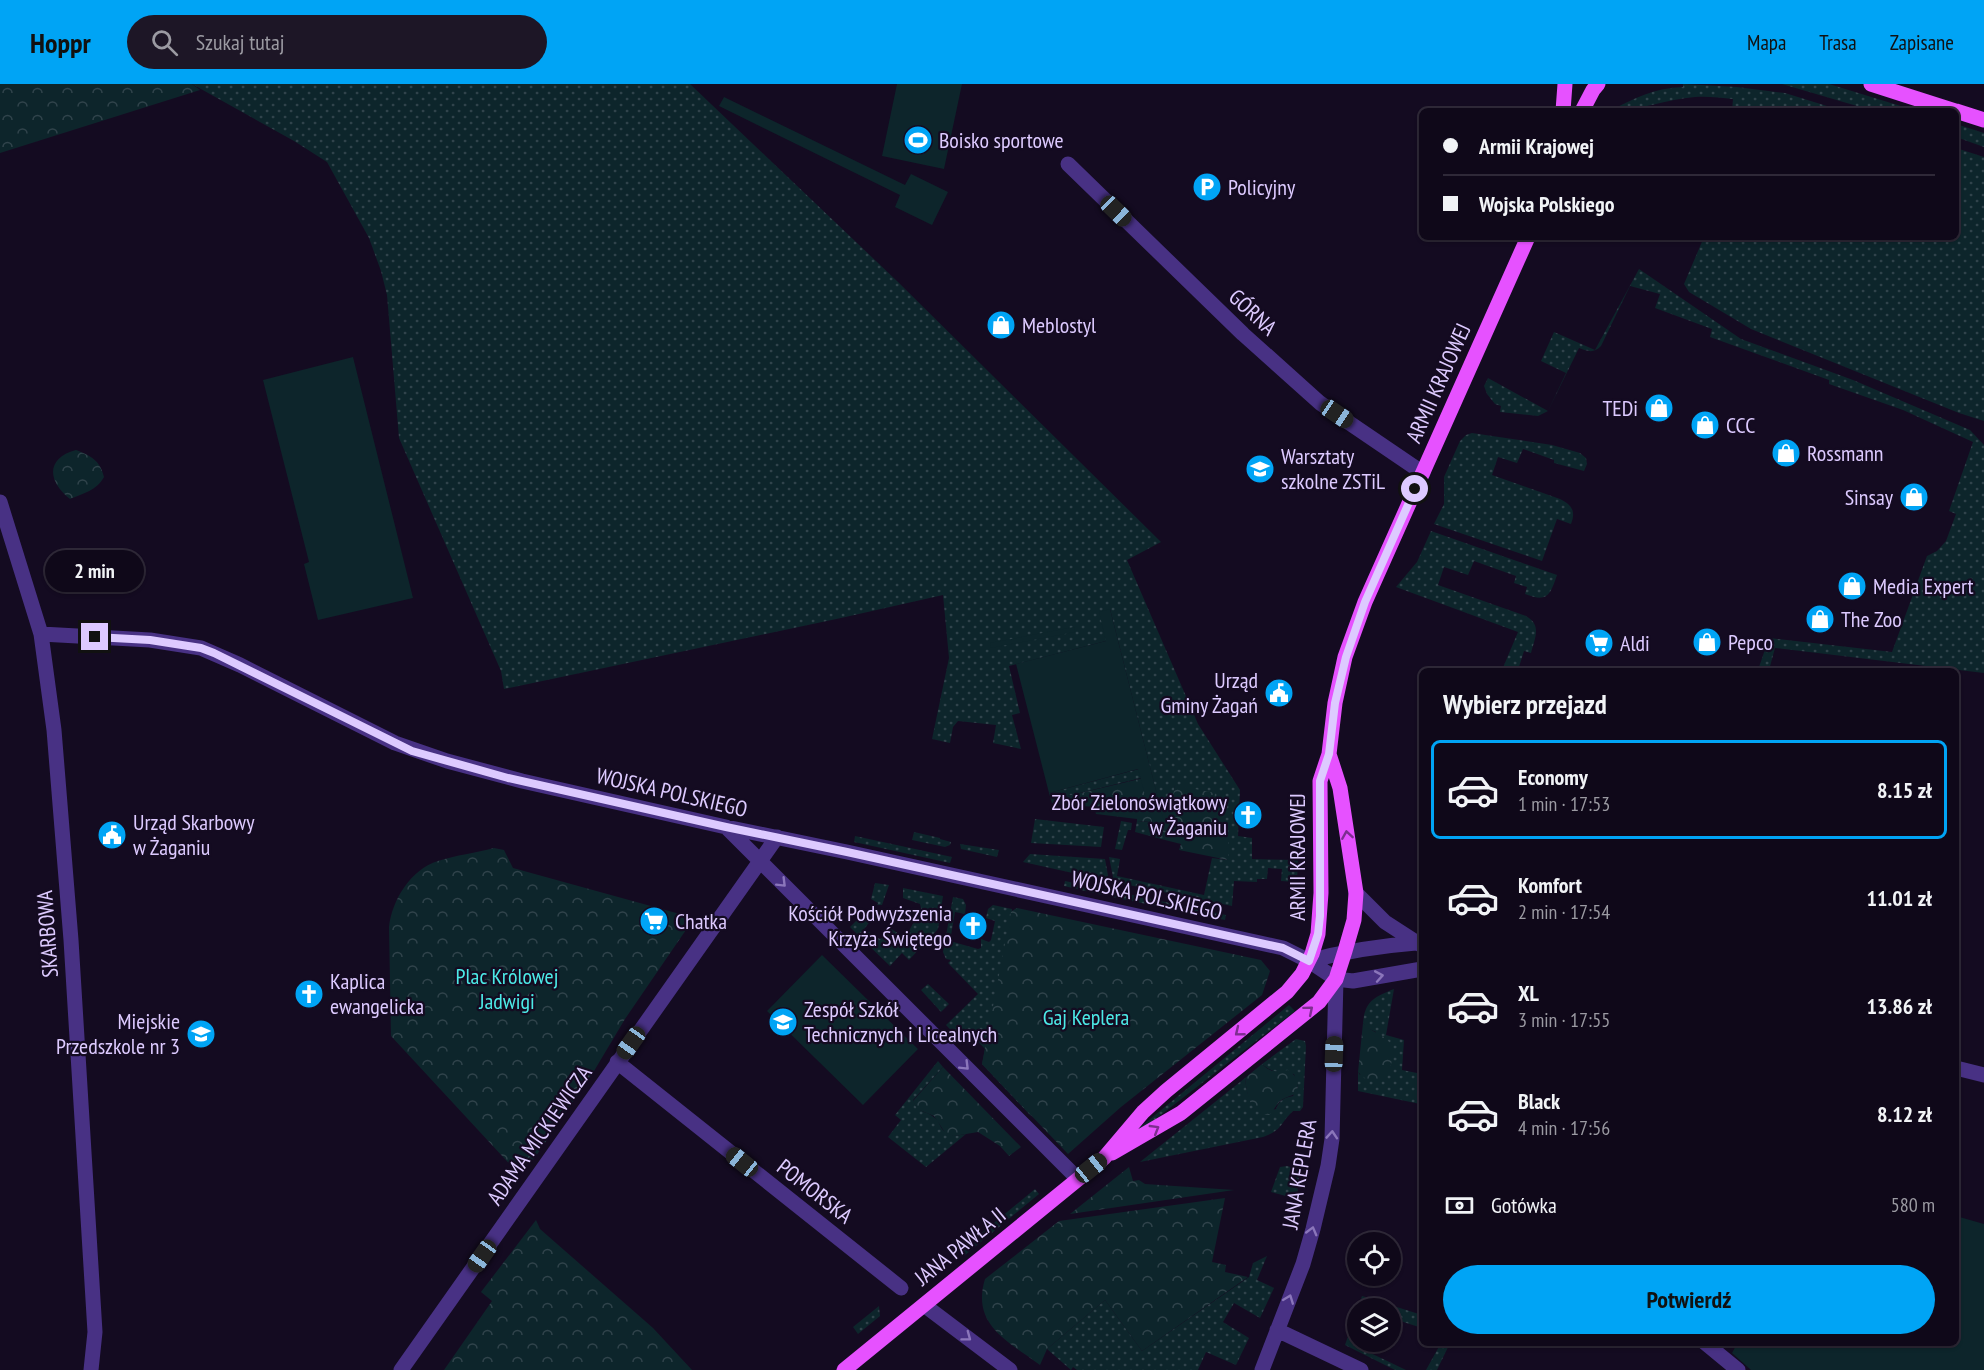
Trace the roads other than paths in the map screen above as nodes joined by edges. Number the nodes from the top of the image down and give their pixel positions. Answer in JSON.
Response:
{"nodes":[{"id":1,"x":1565,"y":84,"type":"edge"},
{"id":2,"x":1598,"y":84,"type":"edge"},
{"id":3,"x":1871,"y":84,"type":"edge"},
{"id":4,"x":1563,"y":108,"type":"edge"},
{"id":5,"x":1584,"y":108,"type":"edge"},
{"id":6,"x":1946,"y":108,"type":"edge"},
{"id":7,"x":1959,"y":112,"type":"edge"},
{"id":8,"x":1984,"y":120,"type":"edge"},
{"id":9,"x":1068,"y":164,"type":"dead end"},
{"id":10,"x":1527,"y":240,"type":"edge"},
{"id":11,"x":1423,"y":473,"type":"junction"},
{"id":12,"x":0,"y":502,"type":"edge"},
{"id":13,"x":40,"y":634,"type":"junction"},
{"id":14,"x":1329,"y":754,"type":"junction"},
{"id":15,"x":726,"y":827,"type":"junction"},
{"id":16,"x":777,"y":837,"type":"junction"},
{"id":17,"x":760,"y":861,"type":"junction"},
{"id":18,"x":1356,"y":893,"type":"junction"},
{"id":19,"x":1419,"y":944,"type":"edge"},
{"id":20,"x":1345,"y":951,"type":"junction"},
{"id":21,"x":1309,"y":961,"type":"junction"},
{"id":22,"x":1419,"y":970,"type":"edge"},
{"id":23,"x":1336,"y":979,"type":"junction"},
{"id":24,"x":617,"y":1062,"type":"junction"},
{"id":25,"x":1959,"y":1069,"type":"edge"},
{"id":26,"x":1984,"y":1075,"type":"edge"},
{"id":27,"x":1104,"y":1158,"type":"junction"},
{"id":28,"x":1078,"y":1179,"type":"junction"},
{"id":29,"x":901,"y":1288,"type":"dead end"},
{"id":30,"x":924,"y":1305,"type":"junction"},
{"id":31,"x":1277,"y":1330,"type":"junction"},
{"id":32,"x":1709,"y":1346,"type":"edge"},
{"id":33,"x":92,"y":1370,"type":"edge"},
{"id":34,"x":401,"y":1370,"type":"edge"},
{"id":35,"x":844,"y":1370,"type":"edge"},
{"id":36,"x":1010,"y":1370,"type":"edge"},
{"id":37,"x":1262,"y":1370,"type":"edge"},
{"id":38,"x":1361,"y":1370,"type":"edge"},
{"id":39,"x":1738,"y":1370,"type":"edge"}],
"edges":[{"from":1,"to":4,"type":"main road"},
{"from":2,"to":5,"type":"main road"},
{"from":3,"to":6,"type":"main road"},
{"from":7,"to":8,"type":"main road"},
{"from":9,"to":11,"type":"street","name":"GÓRNA"},
{"from":10,"to":11,"type":"main road","name":"ARMII KRAJOWEJ"},
{"from":11,"to":14,"type":"main road","name":"ARMII KRAJOWEJ"},
{"from":12,"to":13,"type":"street","name":"SKARBOWA"},
{"from":13,"to":15,"type":"street","name":"WOJSKA POLSKIEGO"},
{"from":13,"to":33,"type":"street","name":"SKARBOWA"},
{"from":18,"to":14,"type":"main road","name":"ARMII KRAJOWEJ","one_way":true},
{"from":14,"to":21,"type":"main road","name":"ARMII KRAJOWEJ"},
{"from":15,"to":16,"type":"street","name":"WOJSKA POLSKIEGO"},
{"from":15,"to":17,"type":"street"},
{"from":16,"to":17,"type":"street","name":"ADAMA MICKIEWICZA"},
{"from":16,"to":21,"type":"street","name":"WOJSKA POLSKIEGO"},
{"from":17,"to":24,"type":"street","name":"ADAMA MICKIEWICZA"},
{"from":17,"to":28,"type":"street","one_way":true},
{"from":18,"to":19,"type":"street"},
{"from":18,"to":20,"type":"main road","name":"ARMII KRAJOWEJ"},
{"from":19,"to":20,"type":"street"},
{"from":20,"to":21,"type":"street"},
{"from":20,"to":23,"type":"main road","name":"ARMII KRAJOWEJ"},
{"from":21,"to":23,"type":"street","name":"WOJSKA POLSKIEGO"},
{"from":21,"to":27,"type":"main road","name":"JANA PAWŁA II","one_way":true},
{"from":23,"to":22,"type":"street","one_way":true},
{"from":27,"to":23,"type":"main road","name":"JANA PAWŁA II","one_way":true},
{"from":31,"to":23,"type":"street","name":"JANA KEPLERA","one_way":true},
{"from":24,"to":29,"type":"street","name":"POMORSKA"},
{"from":24,"to":34,"type":"street","name":"ADAMA MICKIEWICZA"},
{"from":25,"to":26,"type":"street"},
{"from":27,"to":28,"type":"main road","name":"JANA PAWŁA II"},
{"from":28,"to":30,"type":"main road","name":"JANA PAWŁA II"},
{"from":30,"to":35,"type":"main road","name":"JANA PAWŁA II"},
{"from":30,"to":36,"type":"street","one_way":true},
{"from":31,"to":37,"type":"street","name":"JANA KEPLERA"},
{"from":31,"to":38,"type":"street"},
{"from":32,"to":39,"type":"street"}]}
